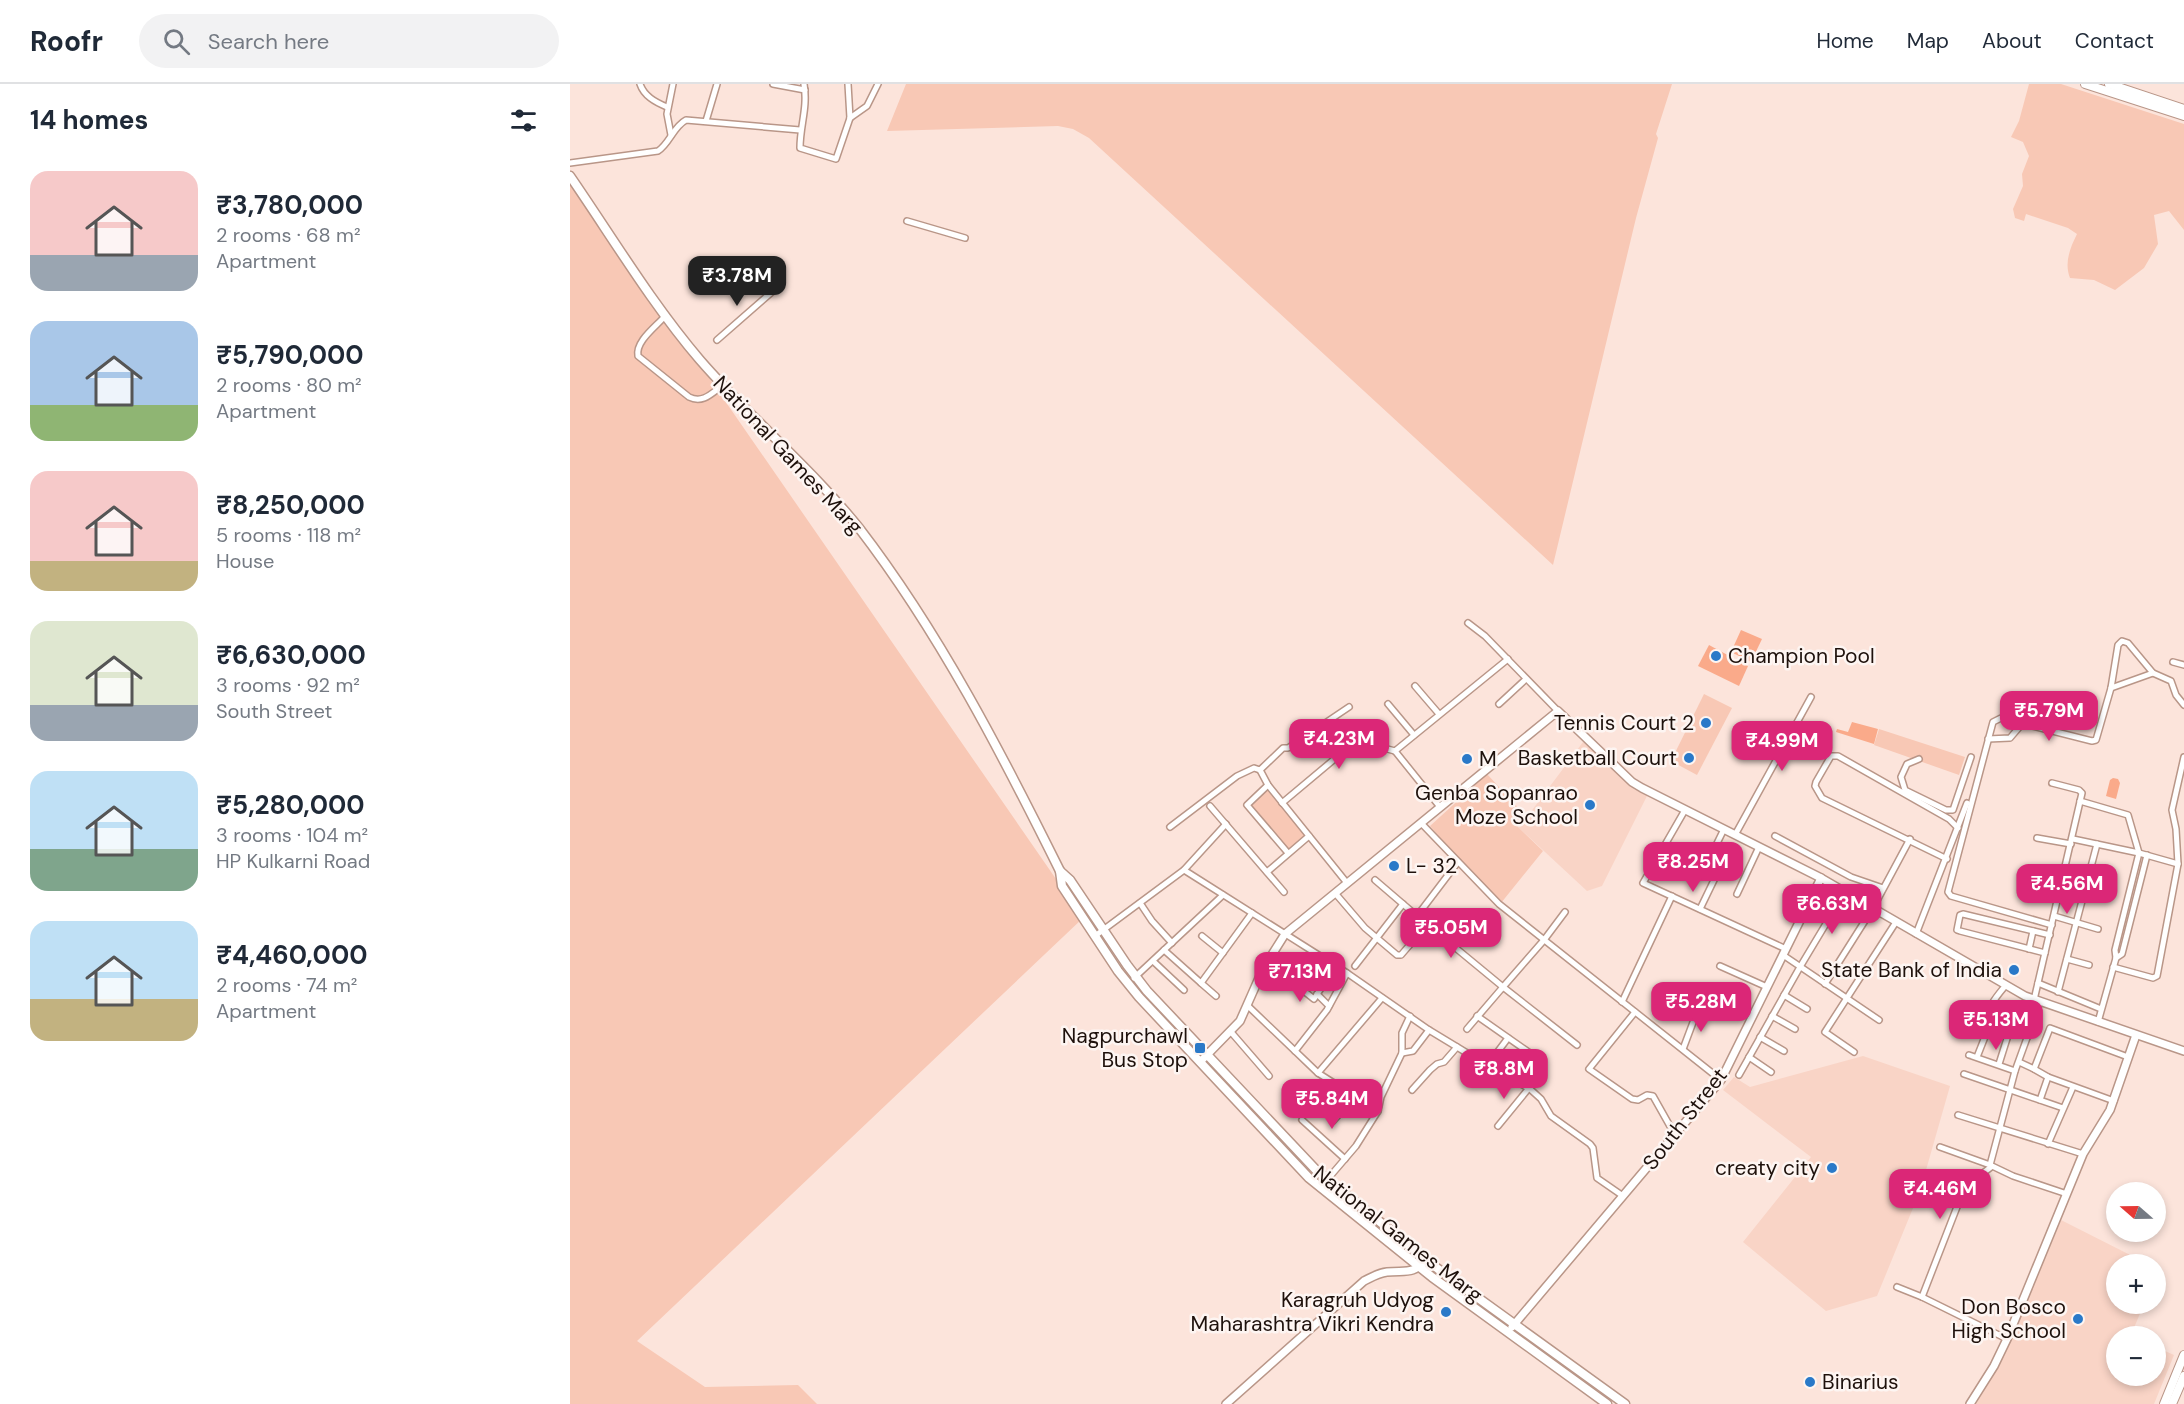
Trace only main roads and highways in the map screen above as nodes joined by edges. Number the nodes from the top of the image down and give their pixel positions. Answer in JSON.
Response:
{"nodes":[{"id":1,"x":2085,"y":84,"type":"edge"},
{"id":2,"x":2109,"y":84,"type":"edge"},
{"id":3,"x":2184,"y":109,"type":"edge"},
{"id":4,"x":2184,"y":116,"type":"edge"},
{"id":5,"x":570,"y":176,"type":"edge"},
{"id":6,"x":1060,"y":871,"type":"junction"},
{"id":7,"x":2184,"y":1355,"type":"edge"},
{"id":8,"x":2184,"y":1376,"type":"edge"},
{"id":9,"x":1607,"y":1404,"type":"edge"},
{"id":10,"x":1625,"y":1404,"type":"edge"},
{"id":11,"x":2164,"y":1404,"type":"edge"},
{"id":12,"x":2172,"y":1404,"type":"edge"}],
"edges":[{"from":1,"to":4,"type":"main road"},
{"from":2,"to":3,"type":"main road"},
{"from":5,"to":6,"type":"main road","name":"National Games Marg"},
{"from":6,"to":9,"type":"main road","name":"National Games Marg"},
{"from":6,"to":10,"type":"main road","name":"National Games Marg"},
{"from":7,"to":11,"type":"main road"},
{"from":8,"to":12,"type":"main road"}]}
